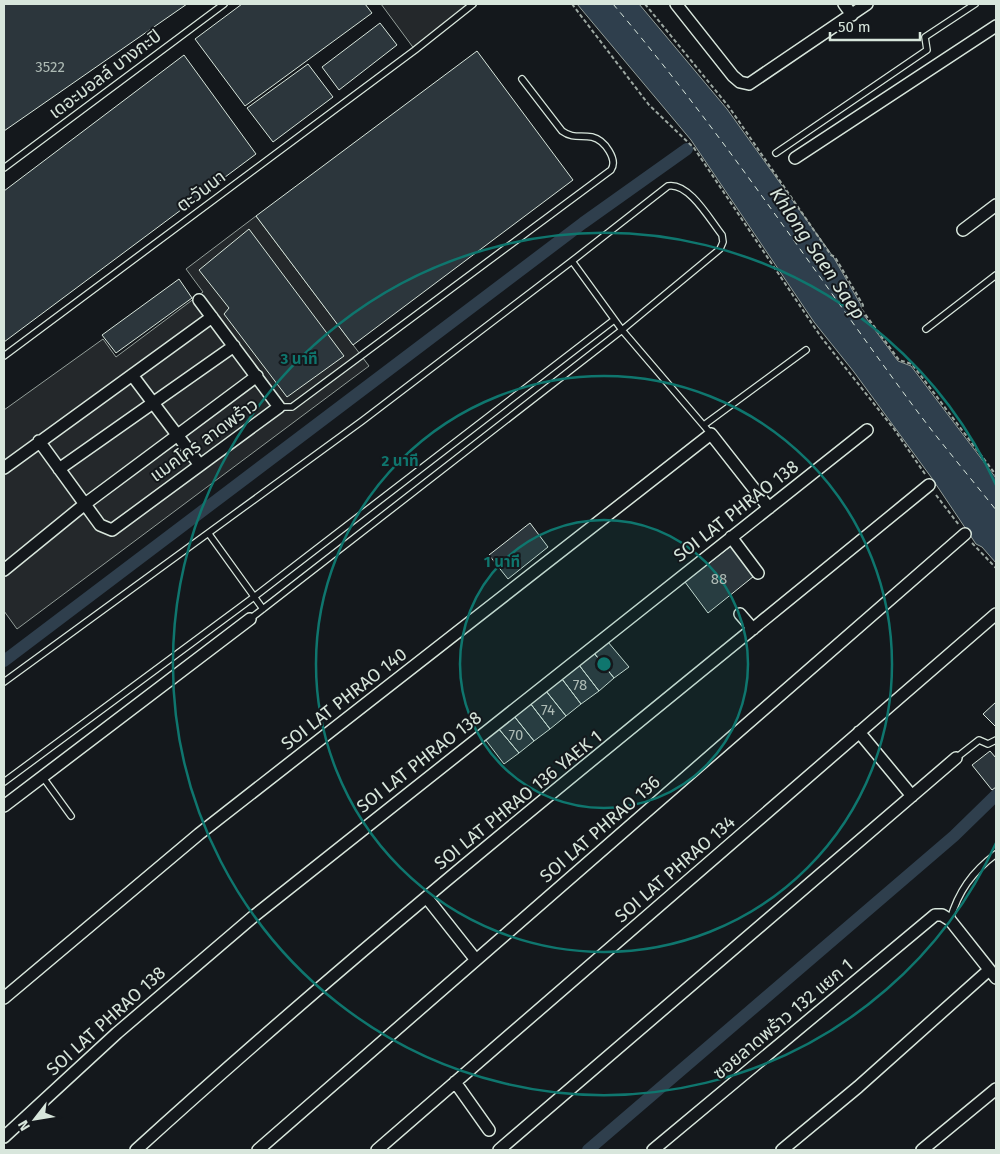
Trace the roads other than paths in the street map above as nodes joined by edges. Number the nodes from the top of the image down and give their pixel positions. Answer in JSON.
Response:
{"nodes":[{"id":1,"x":224,"y":4,"type":"edge"},
{"id":2,"x":473,"y":4,"type":"edge"},
{"id":3,"x":676,"y":4,"type":"edge"},
{"id":4,"x":844,"y":4,"type":"edge"},
{"id":5,"x":867,"y":4,"type":"edge"},
{"id":6,"x":975,"y":4,"type":"edge"},
{"id":7,"x":852,"y":15,"type":"junction"},
{"id":8,"x":996,"y":26,"type":"edge"},
{"id":9,"x":522,"y":79,"type":"dead end"},
{"id":10,"x":776,"y":153,"type":"dead end"},
{"id":11,"x":795,"y":158,"type":"dead end"},
{"id":12,"x":4,"y":168,"type":"edge"},
{"id":13,"x":996,"y":205,"type":"edge"},
{"id":14,"x":963,"y":230,"type":"dead end"},
{"id":15,"x":572,"y":261,"type":"junction"},
{"id":16,"x":996,"y":275,"type":"edge"},
{"id":17,"x":199,"y":300,"type":"dead end"},
{"id":18,"x":212,"y":317,"type":"junction"},
{"id":19,"x":614,"y":320,"type":"junction"},
{"id":20,"x":926,"y":329,"type":"dead end"},
{"id":21,"x":622,"y":330,"type":"junction"},
{"id":22,"x":234,"y":346,"type":"junction"},
{"id":23,"x":806,"y":350,"type":"dead end"},
{"id":24,"x":4,"y":356,"type":"edge"},
{"id":25,"x":132,"y":375,"type":"junction"},
{"id":26,"x":257,"y":376,"type":"junction"},
{"id":27,"x":153,"y":403,"type":"junction"},
{"id":28,"x":279,"y":407,"type":"junction"},
{"id":29,"x":708,"y":429,"type":"junction"},
{"id":30,"x":867,"y":430,"type":"dead end"},
{"id":31,"x":177,"y":435,"type":"junction"},
{"id":32,"x":39,"y":441,"type":"junction"},
{"id":33,"x":199,"y":464,"type":"junction"},
{"id":34,"x":4,"y":468,"type":"edge"},
{"id":35,"x":59,"y":469,"type":"junction"},
{"id":36,"x":929,"y":485,"type":"road end"},
{"id":37,"x":85,"y":504,"type":"junction"},
{"id":38,"x":769,"y":508,"type":"junction"},
{"id":39,"x":209,"y":534,"type":"junction"},
{"id":40,"x":965,"y":534,"type":"road end"},
{"id":41,"x":731,"y":537,"type":"junction"},
{"id":42,"x":4,"y":570,"type":"edge"},
{"id":43,"x":758,"y":573,"type":"dead end"},
{"id":44,"x":254,"y":598,"type":"junction"},
{"id":45,"x":263,"y":609,"type":"junction"},
{"id":46,"x":740,"y":614,"type":"dead end"},
{"id":47,"x":996,"y":614,"type":"edge"},
{"id":48,"x":250,"y":619,"type":"joint"},
{"id":49,"x":753,"y":629,"type":"junction"},
{"id":50,"x":4,"y":682,"type":"edge"},
{"id":51,"x":859,"y":732,"type":"junction"},
{"id":52,"x":996,"y":740,"type":"edge"},
{"id":53,"x":956,"y":758,"type":"joint"},
{"id":54,"x":42,"y":776,"type":"junction"},
{"id":55,"x":4,"y":782,"type":"edge"},
{"id":56,"x":912,"y":796,"type":"junction"},
{"id":57,"x":4,"y":806,"type":"edge"},
{"id":58,"x":71,"y":816,"type":"dead end"},
{"id":59,"x":996,"y":854,"type":"edge"},
{"id":60,"x":427,"y":898,"type":"junction"},
{"id":61,"x":950,"y":920,"type":"junction"},
{"id":62,"x":476,"y":960,"type":"junction"},
{"id":63,"x":993,"y":974,"type":"edge"},
{"id":64,"x":4,"y":998,"type":"edge"},
{"id":65,"x":455,"y":1082,"type":"junction"},
{"id":66,"x":996,"y":1089,"type":"edge"},
{"id":67,"x":489,"y":1130,"type":"dead end"},
{"id":68,"x":4,"y":1137,"type":"edge"},
{"id":69,"x":795,"y":1146,"type":"edge"},
{"id":70,"x":136,"y":1150,"type":"edge"},
{"id":71,"x":258,"y":1150,"type":"edge"},
{"id":72,"x":377,"y":1150,"type":"edge"},
{"id":73,"x":500,"y":1150,"type":"edge"},
{"id":74,"x":653,"y":1150,"type":"edge"},
{"id":75,"x":782,"y":1150,"type":"edge"},
{"id":76,"x":922,"y":1150,"type":"edge"}],
"edges":[{"from":1,"to":12,"type":"lane","name":"เดอะมอลล์ บางกะปิ"},
{"from":2,"to":24,"type":"lane","name":"ตะวันนา"},
{"from":3,"to":7,"type":"street"},
{"from":4,"to":7,"type":"street"},
{"from":5,"to":7,"type":"street"},
{"from":6,"to":10,"type":"lane"},
{"from":8,"to":11,"type":"street"},
{"from":9,"to":28,"type":"lane"},
{"from":13,"to":14,"type":"street"},
{"from":15,"to":19,"type":"lane"},
{"from":15,"to":21,"type":"lane"},
{"from":15,"to":39,"type":"lane"},
{"from":16,"to":20,"type":"lane"},
{"from":17,"to":18,"type":"street","name":"แมคโคร ลาดพร้าว"},
{"from":18,"to":22,"type":"street","name":"แมคโคร ลาดพร้าว"},
{"from":18,"to":25,"type":"street"},
{"from":19,"to":21,"type":"lane"},
{"from":19,"to":44,"type":"lane"},
{"from":21,"to":29,"type":"lane"},
{"from":21,"to":45,"type":"lane"},
{"from":22,"to":26,"type":"street","name":"แมคโคร ลาดพร้าว"},
{"from":22,"to":27,"type":"street"},
{"from":23,"to":29,"type":"lane"},
{"from":25,"to":27,"type":"street"},
{"from":25,"to":32,"type":"street"},
{"from":26,"to":28,"type":"street","name":"แมคโคร ลาดพร้าว"},
{"from":26,"to":31,"type":"street"},
{"from":27,"to":31,"type":"street"},
{"from":27,"to":35,"type":"street"},
{"from":28,"to":33,"type":"street","name":"แมคโคร ลาดพร้าว"},
{"from":29,"to":38,"type":"street"},
{"from":29,"to":64,"type":"street","name":"SOI LAT PHRAO 140"},
{"from":30,"to":38,"type":"street","name":"SOI LAT PHRAO 138"},
{"from":31,"to":33,"type":"street"},
{"from":31,"to":37,"type":"street"},
{"from":32,"to":34,"type":"street"},
{"from":32,"to":35,"type":"street","name":"แมคโคร ลาดพร้าว"},
{"from":33,"to":37,"type":"street","name":"แมคโคร ลาดพร้าว"},
{"from":35,"to":37,"type":"street","name":"แมคโคร ลาดพร้าว"},
{"from":36,"to":49,"type":"street","name":"SOI LAT PHRAO 136 YAEK 1"},
{"from":37,"to":42,"type":"street"},
{"from":38,"to":41,"type":"street","name":"SOI LAT PHRAO 138"},
{"from":39,"to":44,"type":"lane"},
{"from":39,"to":50,"type":"lane"},
{"from":40,"to":62,"type":"street","name":"SOI LAT PHRAO 136"},
{"from":41,"to":43,"type":"street"},
{"from":41,"to":68,"type":"street","name":"SOI LAT PHRAO 138"},
{"from":44,"to":45,"type":"lane"},
{"from":44,"to":55,"type":"lane"},
{"from":45,"to":48,"type":"lane"},
{"from":46,"to":49,"type":"street"},
{"from":47,"to":51,"type":"street","name":"SOI LAT PHRAO 134"},
{"from":48,"to":54,"type":"street"},
{"from":49,"to":60,"type":"street","name":"SOI LAT PHRAO 136 YAEK 1"},
{"from":51,"to":56,"type":"street"},
{"from":51,"to":65,"type":"street","name":"SOI LAT PHRAO 134"},
{"from":52,"to":53,"type":"lane"},
{"from":53,"to":56,"type":"street"},
{"from":54,"to":57,"type":"street"},
{"from":54,"to":58,"type":"lane"},
{"from":56,"to":73,"type":"street"},
{"from":59,"to":61,"type":"lane"},
{"from":60,"to":62,"type":"street"},
{"from":60,"to":70,"type":"street","name":"SOI LAT PHRAO 136 YAEK 1"},
{"from":61,"to":63,"type":"street"},
{"from":61,"to":74,"type":"street","name":"ซอยลาดพร้าว 132 แยก 1"},
{"from":62,"to":71,"type":"street","name":"SOI LAT PHRAO 136"},
{"from":63,"to":69,"type":"street"},
{"from":65,"to":67,"type":"street"},
{"from":65,"to":72,"type":"street","name":"SOI LAT PHRAO 134"},
{"from":66,"to":76,"type":"street"},
{"from":69,"to":75,"type":"street"}]}
